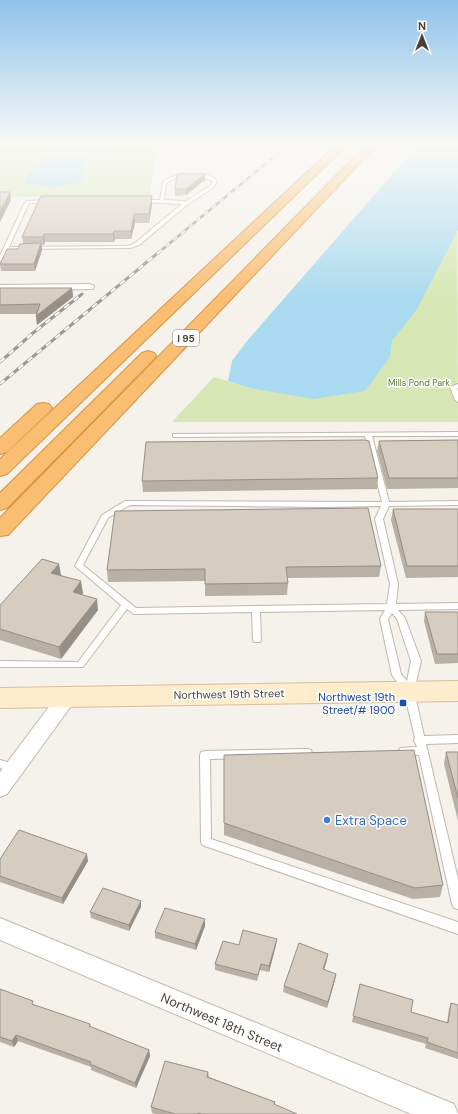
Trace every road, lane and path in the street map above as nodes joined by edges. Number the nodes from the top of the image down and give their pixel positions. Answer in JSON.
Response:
{"nodes":[{"id":1,"x":162,"y":198,"type":"edge"},
{"id":2,"x":194,"y":198,"type":"edge"},
{"id":3,"x":272,"y":198,"type":"edge"},
{"id":4,"x":286,"y":198,"type":"edge"},
{"id":5,"x":306,"y":198,"type":"edge"},
{"id":6,"x":321,"y":198,"type":"edge"},
{"id":7,"x":56,"y":201,"type":"edge"},
{"id":8,"x":139,"y":201,"type":"edge"},
{"id":9,"x":162,"y":201,"type":"junction"},
{"id":10,"x":185,"y":204,"type":"junction"},
{"id":11,"x":7,"y":248,"type":"junction"},
{"id":12,"x":0,"y":261,"type":"edge"},
{"id":13,"x":89,"y":287,"type":"dead end"},
{"id":14,"x":0,"y":288,"type":"edge"},
{"id":15,"x":167,"y":336,"type":"dead end"},
{"id":16,"x":156,"y":347,"type":"dead end"},
{"id":17,"x":88,"y":367,"type":"dead end"},
{"id":18,"x":458,"y":386,"type":"edge"},
{"id":19,"x":53,"y":400,"type":"dead end"},
{"id":20,"x":458,"y":400,"type":"edge"},
{"id":21,"x":368,"y":434,"type":"junction"},
{"id":22,"x":458,"y":434,"type":"edge"},
{"id":23,"x":175,"y":435,"type":"dead end"},
{"id":24,"x":0,"y":448,"type":"edge"},
{"id":25,"x":0,"y":470,"type":"edge"},
{"id":26,"x":458,"y":503,"type":"edge"},
{"id":27,"x":0,"y":504,"type":"edge"},
{"id":28,"x":386,"y":504,"type":"junction"},
{"id":29,"x":0,"y":530,"type":"edge"},
{"id":30,"x":126,"y":604,"type":"junction"},
{"id":31,"x":458,"y":606,"type":"edge"},
{"id":32,"x":391,"y":607,"type":"junction"},
{"id":33,"x":256,"y":609,"type":"junction"},
{"id":34,"x":257,"y":640,"type":"dead end"},
{"id":35,"x":0,"y":664,"type":"edge"},
{"id":36,"x":458,"y":691,"type":"edge"},
{"id":37,"x":409,"y":692,"type":"junction"},
{"id":38,"x":66,"y":697,"type":"junction"},
{"id":39,"x":0,"y":698,"type":"edge"},
{"id":40,"x":458,"y":739,"type":"edge"},
{"id":41,"x":420,"y":745,"type":"junction"},
{"id":42,"x":391,"y":751,"type":"edge"},
{"id":43,"x":321,"y":753,"type":"edge"},
{"id":44,"x":7,"y":766,"type":"edge"},
{"id":45,"x":0,"y":788,"type":"edge"},
{"id":46,"x":458,"y":904,"type":"edge"},
{"id":47,"x":458,"y":928,"type":"edge"},
{"id":48,"x":0,"y":929,"type":"edge"},
{"id":49,"x":444,"y":1114,"type":"edge"}],
"edges":[{"from":1,"to":9,"type":"lane"},
{"from":2,"to":10,"type":"lane"},
{"from":3,"to":17,"type":"highway"},
{"from":4,"to":25,"type":"highway"},
{"from":5,"to":15,"type":"highway"},
{"from":6,"to":29,"type":"highway","number":"I 95"},
{"from":7,"to":11,"type":"lane"},
{"from":8,"to":9,"type":"lane"},
{"from":9,"to":10,"type":"lane"},
{"from":10,"to":11,"type":"lane"},
{"from":11,"to":12,"type":"lane"},
{"from":13,"to":14,"type":"street"},
{"from":16,"to":27,"type":"highway"},
{"from":18,"to":20,"type":"lane"},
{"from":19,"to":24,"type":"highway"},
{"from":21,"to":22,"type":"lane"},
{"from":21,"to":23,"type":"lane"},
{"from":21,"to":28,"type":"lane"},
{"from":26,"to":28,"type":"lane"},
{"from":28,"to":30,"type":"lane"},
{"from":28,"to":32,"type":"lane"},
{"from":30,"to":33,"type":"lane"},
{"from":30,"to":35,"type":"lane"},
{"from":31,"to":32,"type":"lane"},
{"from":32,"to":33,"type":"lane"},
{"from":32,"to":37,"type":"lane"},
{"from":32,"to":37,"type":"lane"},
{"from":33,"to":34,"type":"lane"},
{"from":36,"to":37,"type":"street","name":"Northwest 19th Street"},
{"from":37,"to":38,"type":"street","name":"Northwest 19th Street"},
{"from":37,"to":41,"type":"lane"},
{"from":38,"to":39,"type":"street","name":"Northwest 19th Street"},
{"from":38,"to":44,"type":"street"},
{"from":40,"to":41,"type":"lane"},
{"from":41,"to":42,"type":"lane"},
{"from":41,"to":46,"type":"lane"},
{"from":43,"to":47,"type":"lane"},
{"from":44,"to":45,"type":"street"},
{"from":48,"to":49,"type":"street","name":"Northwest 18th Street"}]}
